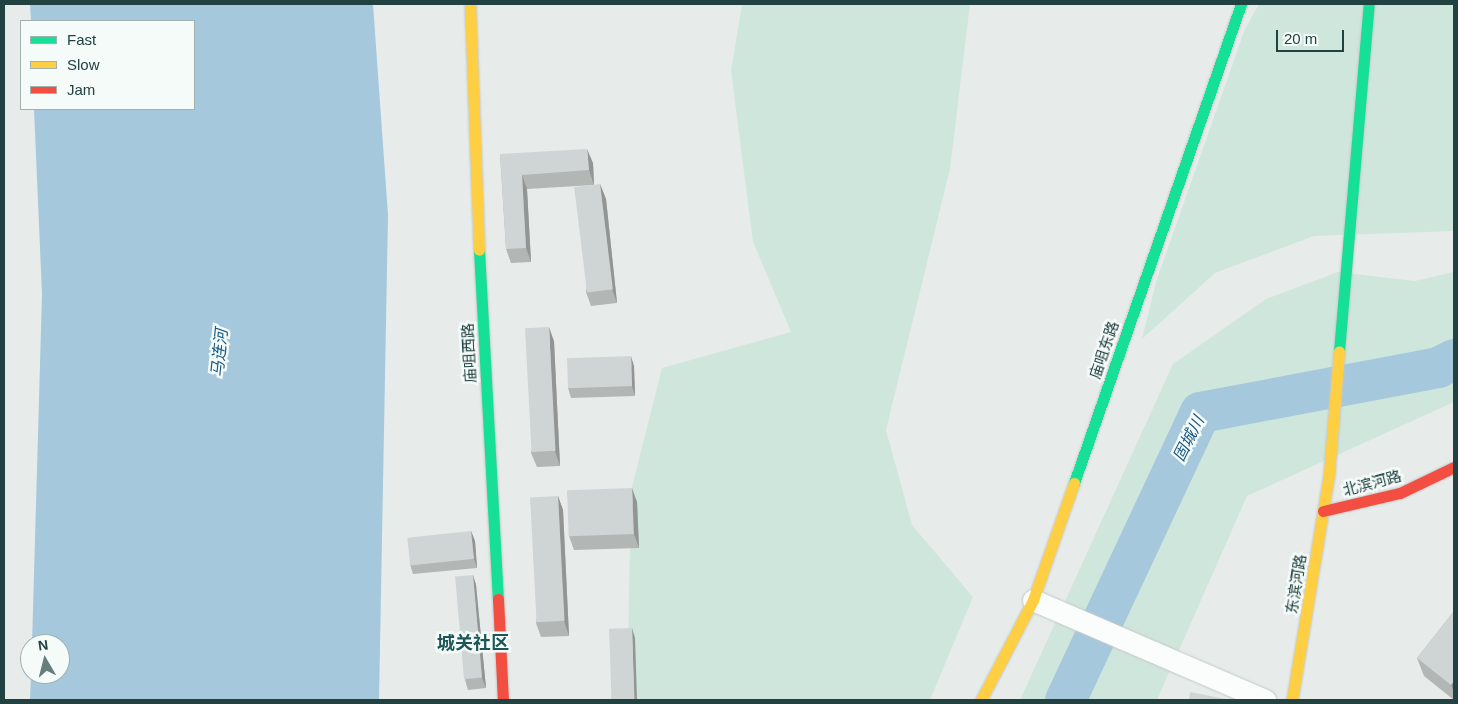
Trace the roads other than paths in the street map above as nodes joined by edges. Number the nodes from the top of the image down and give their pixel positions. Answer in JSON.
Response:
{"nodes":[{"id":1,"x":470,"y":4,"type":"edge"},
{"id":2,"x":1241,"y":4,"type":"edge"},
{"id":3,"x":1369,"y":4,"type":"edge"},
{"id":4,"x":1454,"y":467,"type":"edge"},
{"id":5,"x":1323,"y":511,"type":"junction"},
{"id":6,"x":1033,"y":600,"type":"junction"},
{"id":7,"x":503,"y":700,"type":"edge"},
{"id":8,"x":981,"y":700,"type":"edge"},
{"id":9,"x":1265,"y":700,"type":"edge"},
{"id":10,"x":1292,"y":700,"type":"edge"}],
"edges":[{"from":1,"to":7,"type":"street","name":"庙咀西路"},
{"from":2,"to":6,"type":"street","name":"庙咀东路"},
{"from":3,"to":5,"type":"street","name":"东滨河路"},
{"from":4,"to":5,"type":"street","name":"北滨河路"},
{"from":5,"to":10,"type":"street","name":"东滨河路"},
{"from":6,"to":8,"type":"street","name":"庙咀东路"},
{"from":6,"to":9,"type":"street"}]}
